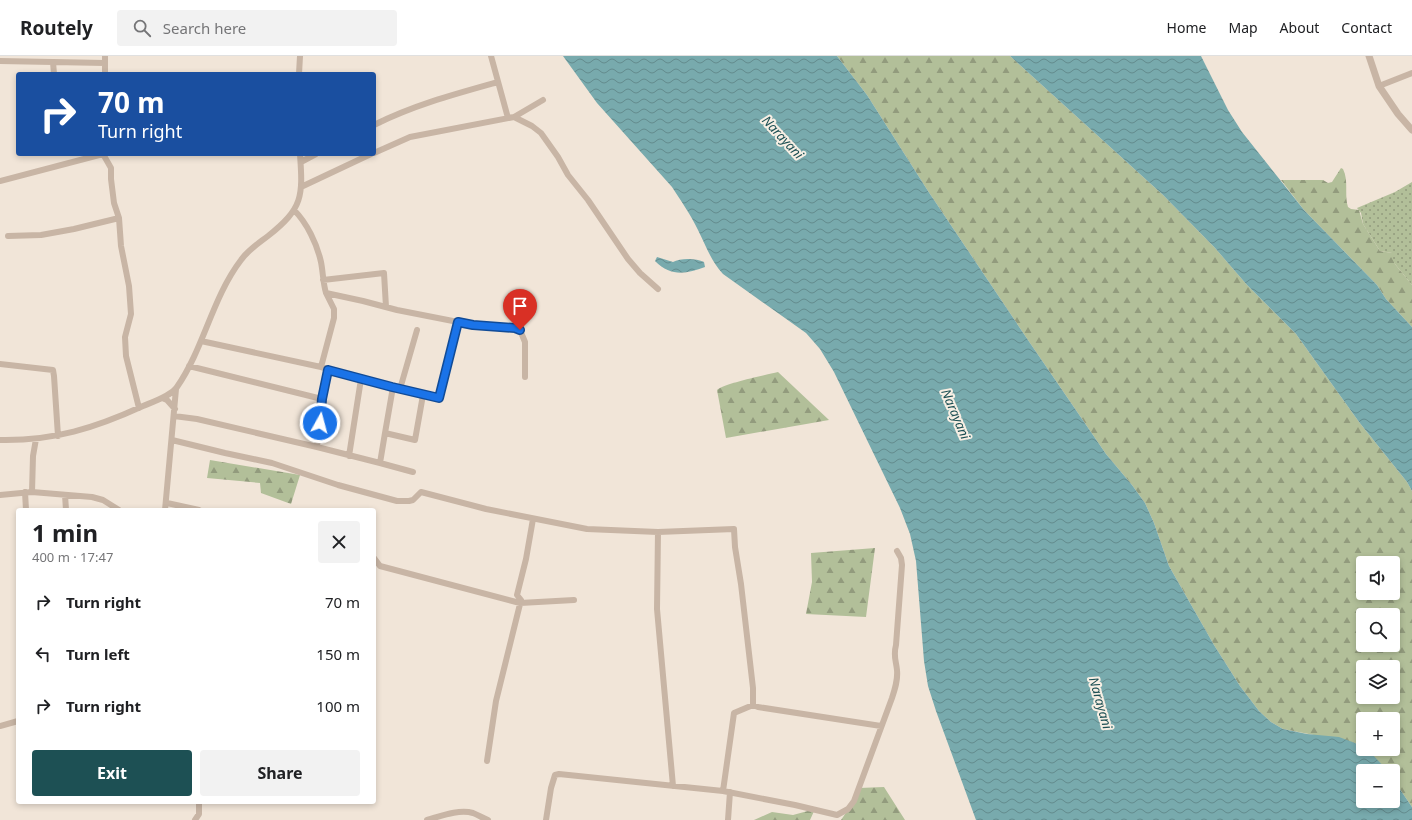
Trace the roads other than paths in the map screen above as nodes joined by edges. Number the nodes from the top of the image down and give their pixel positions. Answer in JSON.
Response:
{"nodes":[{"id":1,"x":105,"y":56,"type":"edge"},
{"id":2,"x":300,"y":56,"type":"edge"},
{"id":3,"x":491,"y":56,"type":"edge"},
{"id":4,"x":1369,"y":56,"type":"edge"},
{"id":5,"x":0,"y":61,"type":"edge"},
{"id":6,"x":53,"y":62,"type":"junction"},
{"id":7,"x":105,"y":64,"type":"junction"},
{"id":8,"x":54,"y":72,"type":"edge"},
{"id":9,"x":105,"y":72,"type":"edge"},
{"id":10,"x":299,"y":72,"type":"edge"},
{"id":11,"x":1412,"y":73,"type":"edge"},
{"id":12,"x":498,"y":82,"type":"junction"},
{"id":13,"x":1379,"y":86,"type":"junction"},
{"id":14,"x":543,"y":100,"type":"dead end"},
{"id":15,"x":511,"y":117,"type":"junction"},
{"id":16,"x":376,"y":124,"type":"edge"},
{"id":17,"x":1412,"y":130,"type":"edge"},
{"id":18,"x":376,"y":152,"type":"edge"},
{"id":19,"x":95,"y":156,"type":"edge"},
{"id":20,"x":104,"y":156,"type":"edge"},
{"id":21,"x":300,"y":156,"type":"edge"},
{"id":22,"x":312,"y":156,"type":"edge"},
{"id":23,"x":366,"y":156,"type":"edge"},
{"id":24,"x":301,"y":162,"type":"junction"},
{"id":25,"x":0,"y":181,"type":"edge"},
{"id":26,"x":301,"y":186,"type":"junction"},
{"id":27,"x":294,"y":210,"type":"junction"},
{"id":28,"x":119,"y":218,"type":"junction"},
{"id":29,"x":8,"y":236,"type":"dead end"},
{"id":30,"x":323,"y":280,"type":"junction"},
{"id":31,"x":658,"y":289,"type":"dead end"},
{"id":32,"x":326,"y":293,"type":"junction"},
{"id":33,"x":386,"y":307,"type":"junction"},
{"id":34,"x":458,"y":322,"type":"junction"},
{"id":35,"x":417,"y":330,"type":"dead end"},
{"id":36,"x":201,"y":341,"type":"junction"},
{"id":37,"x":0,"y":364,"type":"edge"},
{"id":38,"x":190,"y":366,"type":"junction"},
{"id":39,"x":321,"y":368,"type":"junction"},
{"id":40,"x":328,"y":370,"type":"junction"},
{"id":41,"x":525,"y":377,"type":"dead end"},
{"id":42,"x":361,"y":379,"type":"junction"},
{"id":43,"x":392,"y":387,"type":"junction"},
{"id":44,"x":176,"y":389,"type":"junction"},
{"id":45,"x":400,"y":389,"type":"junction"},
{"id":46,"x":423,"y":394,"type":"junction"},
{"id":47,"x":162,"y":398,"type":"junction"},
{"id":48,"x":322,"y":399,"type":"junction"},
{"id":49,"x":139,"y":408,"type":"junction"},
{"id":50,"x":175,"y":409,"type":"junction"},
{"id":51,"x":174,"y":416,"type":"junction"},
{"id":52,"x":386,"y":433,"type":"junction"},
{"id":53,"x":58,"y":436,"type":"junction"},
{"id":54,"x":36,"y":439,"type":"junction"},
{"id":55,"x":0,"y":440,"type":"edge"},
{"id":56,"x":172,"y":440,"type":"junction"},
{"id":57,"x":317,"y":447,"type":"junction"},
{"id":58,"x":349,"y":456,"type":"junction"},
{"id":59,"x":380,"y":463,"type":"junction"},
{"id":60,"x":413,"y":472,"type":"dead end"},
{"id":61,"x":29,"y":492,"type":"junction"},
{"id":62,"x":0,"y":495,"type":"edge"},
{"id":63,"x":65,"y":495,"type":"junction"},
{"id":64,"x":167,"y":503,"type":"junction"},
{"id":65,"x":26,"y":508,"type":"edge"},
{"id":66,"x":66,"y":508,"type":"edge"},
{"id":67,"x":116,"y":508,"type":"edge"},
{"id":68,"x":166,"y":508,"type":"edge"},
{"id":69,"x":190,"y":508,"type":"edge"},
{"id":70,"x":533,"y":519,"type":"junction"},
{"id":71,"x":658,"y":532,"type":"junction"},
{"id":72,"x":897,"y":551,"type":"dead end"},
{"id":73,"x":376,"y":561,"type":"edge"},
{"id":74,"x":574,"y":600,"type":"dead end"},
{"id":75,"x":520,"y":603,"type":"junction"},
{"id":76,"x":753,"y":705,"type":"junction"},
{"id":77,"x":16,"y":722,"type":"edge"},
{"id":78,"x":0,"y":726,"type":"edge"},
{"id":79,"x":881,"y":726,"type":"junction"},
{"id":80,"x":487,"y":761,"type":"dead end"},
{"id":81,"x":673,"y":786,"type":"junction"},
{"id":82,"x":726,"y":791,"type":"junction"},
{"id":83,"x":200,"y":804,"type":"edge"},
{"id":84,"x":462,"y":813,"type":"junction"},
{"id":85,"x":198,"y":818,"type":"edge"},
{"id":86,"x":427,"y":820,"type":"edge"},
{"id":87,"x":462,"y":820,"type":"edge"},
{"id":88,"x":488,"y":820,"type":"edge"},
{"id":89,"x":546,"y":820,"type":"edge"},
{"id":90,"x":728,"y":820,"type":"edge"}],
"edges":[{"from":1,"to":7,"type":"street"},
{"from":2,"to":10,"type":"street"},
{"from":3,"to":12,"type":"street"},
{"from":4,"to":13,"type":"street"},
{"from":5,"to":6,"type":"street"},
{"from":6,"to":7,"type":"street"},
{"from":6,"to":8,"type":"street"},
{"from":7,"to":9,"type":"street"},
{"from":11,"to":13,"type":"street"},
{"from":12,"to":15,"type":"street"},
{"from":12,"to":16,"type":"street"},
{"from":13,"to":17,"type":"street"},
{"from":14,"to":15,"type":"street"},
{"from":15,"to":18,"type":"street"},
{"from":15,"to":31,"type":"street"},
{"from":19,"to":25,"type":"street"},
{"from":20,"to":28,"type":"street"},
{"from":21,"to":24,"type":"street"},
{"from":22,"to":24,"type":"street"},
{"from":23,"to":26,"type":"street"},
{"from":24,"to":26,"type":"street"},
{"from":26,"to":27,"type":"street"},
{"from":27,"to":30,"type":"street"},
{"from":27,"to":36,"type":"street"},
{"from":28,"to":29,"type":"street"},
{"from":28,"to":49,"type":"street"},
{"from":30,"to":32,"type":"street"},
{"from":30,"to":33,"type":"street"},
{"from":32,"to":33,"type":"street"},
{"from":32,"to":39,"type":"street"},
{"from":33,"to":34,"type":"street"},
{"from":34,"to":41,"type":"street"},
{"from":34,"to":46,"type":"street"},
{"from":35,"to":45,"type":"street"},
{"from":36,"to":38,"type":"street"},
{"from":36,"to":39,"type":"street"},
{"from":37,"to":53,"type":"street"},
{"from":38,"to":44,"type":"street"},
{"from":38,"to":48,"type":"street"},
{"from":39,"to":40,"type":"street"},
{"from":40,"to":42,"type":"street"},
{"from":40,"to":48,"type":"street"},
{"from":42,"to":43,"type":"street"},
{"from":42,"to":58,"type":"street"},
{"from":43,"to":45,"type":"street"},
{"from":43,"to":52,"type":"street"},
{"from":44,"to":47,"type":"street"},
{"from":44,"to":50,"type":"street"},
{"from":45,"to":46,"type":"street"},
{"from":46,"to":52,"type":"street"},
{"from":47,"to":49,"type":"street"},
{"from":47,"to":50,"type":"street"},
{"from":48,"to":57,"type":"street"},
{"from":49,"to":53,"type":"street"},
{"from":50,"to":51,"type":"street"},
{"from":51,"to":56,"type":"street"},
{"from":51,"to":57,"type":"street"},
{"from":52,"to":59,"type":"street"},
{"from":53,"to":54,"type":"street"},
{"from":54,"to":55,"type":"street"},
{"from":54,"to":61,"type":"street"},
{"from":56,"to":64,"type":"street"},
{"from":56,"to":70,"type":"street"},
{"from":57,"to":58,"type":"street"},
{"from":58,"to":59,"type":"street"},
{"from":59,"to":60,"type":"street"},
{"from":61,"to":62,"type":"street"},
{"from":61,"to":63,"type":"street"},
{"from":61,"to":65,"type":"street"},
{"from":63,"to":66,"type":"street"},
{"from":63,"to":67,"type":"street"},
{"from":64,"to":68,"type":"street"},
{"from":64,"to":69,"type":"street"},
{"from":70,"to":71,"type":"street"},
{"from":70,"to":75,"type":"street"},
{"from":71,"to":76,"type":"street"},
{"from":71,"to":81,"type":"street"},
{"from":72,"to":79,"type":"street"},
{"from":73,"to":75,"type":"street"},
{"from":74,"to":75,"type":"street"},
{"from":75,"to":80,"type":"street"},
{"from":76,"to":79,"type":"street"},
{"from":76,"to":82,"type":"street"},
{"from":77,"to":78,"type":"street"},
{"from":79,"to":82,"type":"street"},
{"from":81,"to":82,"type":"street"},
{"from":81,"to":89,"type":"street"},
{"from":82,"to":90,"type":"street"},
{"from":83,"to":85,"type":"street"},
{"from":84,"to":86,"type":"street"},
{"from":84,"to":87,"type":"street"},
{"from":84,"to":88,"type":"street"}]}
